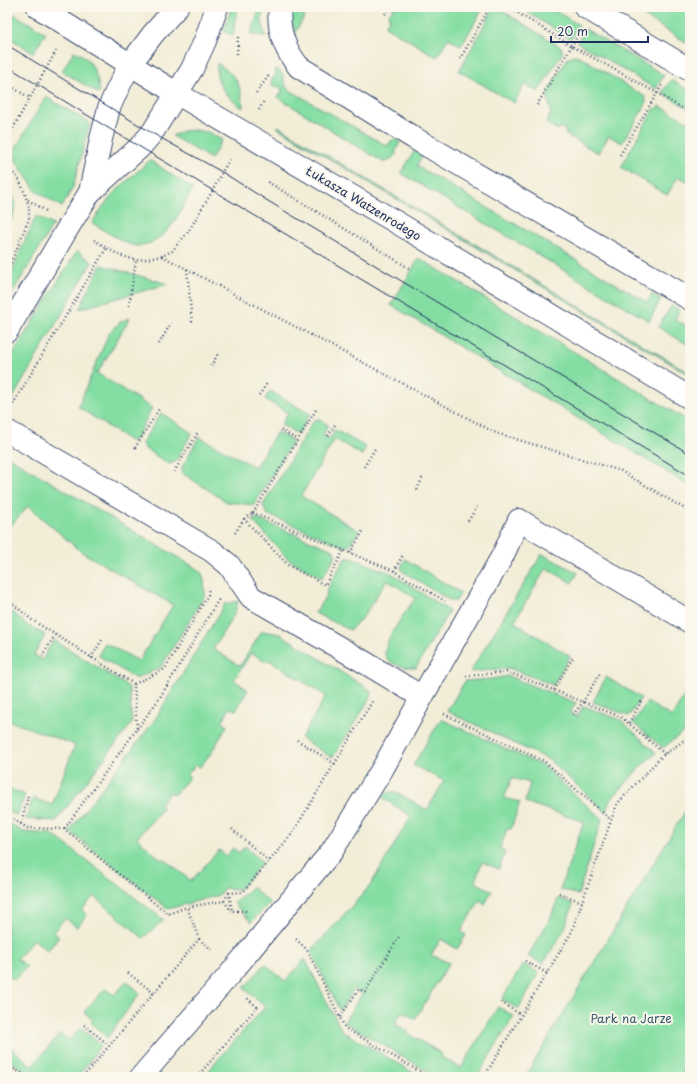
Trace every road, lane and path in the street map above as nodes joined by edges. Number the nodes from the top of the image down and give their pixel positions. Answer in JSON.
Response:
{"nodes":[{"id":1,"x":38,"y":7,"type":"edge"},
{"id":2,"x":177,"y":7,"type":"edge"},
{"id":3,"x":217,"y":7,"type":"edge"},
{"id":4,"x":280,"y":7,"type":"edge"},
{"id":5,"x":390,"y":7,"type":"edge"},
{"id":6,"x":490,"y":7,"type":"edge"},
{"id":7,"x":508,"y":7,"type":"edge"},
{"id":8,"x":585,"y":7,"type":"edge"},
{"id":9,"x":385,"y":14,"type":"dead end"},
{"id":10,"x":572,"y":46,"type":"junction"},
{"id":11,"x":58,"y":49,"type":"dead end"},
{"id":12,"x":460,"y":59,"type":"dead end"},
{"id":13,"x":130,"y":64,"type":"junction"},
{"id":14,"x":690,"y":70,"type":"edge"},
{"id":15,"x":7,"y":84,"type":"edge"},
{"id":16,"x":176,"y":93,"type":"junction"},
{"id":17,"x":658,"y":93,"type":"junction"},
{"id":18,"x":30,"y":98,"type":"junction"},
{"id":19,"x":537,"y":105,"type":"dead end"},
{"id":20,"x":690,"y":113,"type":"edge"},
{"id":21,"x":7,"y":139,"type":"edge"},
{"id":22,"x":233,"y":154,"type":"dead end"},
{"id":23,"x":620,"y":155,"type":"dead end"},
{"id":24,"x":230,"y":159,"type":"junction"},
{"id":25,"x":236,"y":163,"type":"dead end"},
{"id":26,"x":7,"y":169,"type":"edge"},
{"id":27,"x":263,"y":179,"type":"dead end"},
{"id":28,"x":90,"y":192,"type":"junction"},
{"id":29,"x":27,"y":200,"type":"junction"},
{"id":30,"x":51,"y":214,"type":"dead end"},
{"id":31,"x":93,"y":239,"type":"dead end"},
{"id":32,"x":107,"y":247,"type":"junction"},
{"id":33,"x":162,"y":256,"type":"junction"},
{"id":34,"x":136,"y":260,"type":"junction"},
{"id":35,"x":186,"y":268,"type":"junction"},
{"id":36,"x":409,"y":268,"type":"dead end"},
{"id":37,"x":7,"y":272,"type":"edge"},
{"id":38,"x":690,"y":299,"type":"edge"},
{"id":39,"x":129,"y":306,"type":"dead end"},
{"id":40,"x":192,"y":323,"type":"dead end"},
{"id":41,"x":171,"y":324,"type":"dead end"},
{"id":42,"x":7,"y":331,"type":"edge"},
{"id":43,"x":159,"y":344,"type":"dead end"},
{"id":44,"x":219,"y":352,"type":"dead end"},
{"id":45,"x":211,"y":366,"type":"dead end"},
{"id":46,"x":268,"y":382,"type":"dead end"},
{"id":47,"x":259,"y":396,"type":"dead end"},
{"id":48,"x":690,"y":398,"type":"edge"},
{"id":49,"x":11,"y":408,"type":"dead end"},
{"id":50,"x":159,"y":409,"type":"dead end"},
{"id":51,"x":316,"y":410,"type":"dead end"},
{"id":52,"x":336,"y":423,"type":"dead end"},
{"id":53,"x":281,"y":430,"type":"dead end"},
{"id":54,"x":7,"y":431,"type":"edge"},
{"id":55,"x":198,"y":432,"type":"dead end"},
{"id":56,"x":328,"y":436,"type":"dead end"},
{"id":57,"x":298,"y":440,"type":"junction"},
{"id":58,"x":376,"y":447,"type":"dead end"},
{"id":59,"x":135,"y":448,"type":"dead end"},
{"id":60,"x":364,"y":467,"type":"dead end"},
{"id":61,"x":174,"y":472,"type":"dead end"},
{"id":62,"x":423,"y":476,"type":"dead end"},
{"id":63,"x":416,"y":490,"type":"dead end"},
{"id":64,"x":477,"y":507,"type":"dead end"},
{"id":65,"x":253,"y":512,"type":"junction"},
{"id":66,"x":690,"y":512,"type":"edge"},
{"id":67,"x":244,"y":519,"type":"junction"},
{"id":68,"x":468,"y":521,"type":"dead end"},
{"id":69,"x":363,"y":531,"type":"dead end"},
{"id":70,"x":344,"y":550,"type":"junction"},
{"id":71,"x":350,"y":553,"type":"junction"},
{"id":72,"x":403,"y":555,"type":"dead end"},
{"id":73,"x":218,"y":556,"type":"junction"},
{"id":74,"x":394,"y":571,"type":"junction"},
{"id":75,"x":209,"y":582,"type":"dead end"},
{"id":76,"x":223,"y":593,"type":"dead end"},
{"id":77,"x":7,"y":599,"type":"edge"},
{"id":78,"x":449,"y":603,"type":"dead end"},
{"id":79,"x":690,"y":622,"type":"edge"},
{"id":80,"x":55,"y":635,"type":"junction"},
{"id":81,"x":102,"y":640,"type":"dead end"},
{"id":82,"x":42,"y":656,"type":"dead end"},
{"id":83,"x":573,"y":657,"type":"dead end"},
{"id":84,"x":91,"y":658,"type":"junction"},
{"id":85,"x":600,"y":673,"type":"dead end"},
{"id":86,"x":461,"y":676,"type":"dead end"},
{"id":87,"x":134,"y":684,"type":"junction"},
{"id":88,"x":554,"y":690,"type":"junction"},
{"id":89,"x":375,"y":697,"type":"dead end"},
{"id":90,"x":422,"y":697,"type":"junction"},
{"id":91,"x":643,"y":699,"type":"dead end"},
{"id":92,"x":583,"y":702,"type":"junction"},
{"id":93,"x":441,"y":712,"type":"dead end"},
{"id":94,"x":574,"y":715,"type":"dead end"},
{"id":95,"x":629,"y":723,"type":"junction"},
{"id":96,"x":137,"y":729,"type":"junction"},
{"id":97,"x":690,"y":736,"type":"edge"},
{"id":98,"x":297,"y":740,"type":"dead end"},
{"id":99,"x":665,"y":754,"type":"junction"},
{"id":100,"x":335,"y":764,"type":"junction"},
{"id":101,"x":28,"y":796,"type":"dead end"},
{"id":102,"x":7,"y":815,"type":"edge"},
{"id":103,"x":611,"y":820,"type":"junction"},
{"id":104,"x":21,"y":824,"type":"junction"},
{"id":105,"x":64,"y":829,"type":"junction"},
{"id":106,"x":232,"y":829,"type":"dead end"},
{"id":107,"x":270,"y":862,"type":"junction"},
{"id":108,"x":229,"y":893,"type":"junction"},
{"id":109,"x":559,"y":893,"type":"dead end"},
{"id":110,"x":224,"y":901,"type":"junction"},
{"id":111,"x":582,"y":902,"type":"junction"},
{"id":112,"x":187,"y":907,"type":"junction"},
{"id":113,"x":248,"y":910,"type":"dead end"},
{"id":114,"x":232,"y":911,"type":"junction"},
{"id":115,"x":275,"y":919,"type":"junction"},
{"id":116,"x":400,"y":935,"type":"dead end"},
{"id":117,"x":525,"y":961,"type":"dead end"},
{"id":118,"x":128,"y":973,"type":"dead end"},
{"id":119,"x":547,"y":973,"type":"junction"},
{"id":120,"x":154,"y":993,"type":"junction"},
{"id":121,"x":243,"y":993,"type":"dead end"},
{"id":122,"x":501,"y":1002,"type":"dead end"},
{"id":123,"x":521,"y":1015,"type":"junction"},
{"id":124,"x":340,"y":1017,"type":"junction"},
{"id":125,"x":84,"y":1025,"type":"dead end"},
{"id":126,"x":109,"y":1045,"type":"junction"},
{"id":127,"x":690,"y":1064,"type":"edge"},
{"id":128,"x":7,"y":1065,"type":"edge"},
{"id":129,"x":28,"y":1077,"type":"edge"},
{"id":130,"x":83,"y":1077,"type":"edge"},
{"id":131,"x":141,"y":1077,"type":"edge"},
{"id":132,"x":197,"y":1077,"type":"edge"},
{"id":133,"x":429,"y":1077,"type":"edge"},
{"id":134,"x":484,"y":1077,"type":"edge"},
{"id":135,"x":681,"y":1077,"type":"edge"}],
"edges":[{"from":1,"to":13,"type":"street","name":"Łukasza Watzenrodego"},
{"from":2,"to":13,"type":"street"},
{"from":3,"to":16,"type":"street"},
{"from":4,"to":38,"type":"street"},
{"from":5,"to":9,"type":"path"},
{"from":6,"to":12,"type":"path"},
{"from":7,"to":10,"type":"path"},
{"from":8,"to":14,"type":"street"},
{"from":10,"to":17,"type":"path"},
{"from":10,"to":19,"type":"path"},
{"from":11,"to":18,"type":"path"},
{"from":13,"to":16,"type":"street","name":"Łukasza Watzenrodego"},
{"from":13,"to":28,"type":"street"},
{"from":15,"to":18,"type":"path"},
{"from":16,"to":28,"type":"street"},
{"from":16,"to":48,"type":"street","name":"Łukasza Watzenrodego"},
{"from":17,"to":20,"type":"path"},
{"from":17,"to":23,"type":"path"},
{"from":18,"to":21,"type":"path"},
{"from":22,"to":24,"type":"path"},
{"from":24,"to":25,"type":"path"},
{"from":24,"to":33,"type":"path"},
{"from":26,"to":29,"type":"path"},
{"from":27,"to":36,"type":"path"},
{"from":28,"to":42,"type":"street"},
{"from":29,"to":30,"type":"path"},
{"from":29,"to":37,"type":"path"},
{"from":31,"to":32,"type":"path"},
{"from":32,"to":34,"type":"path"},
{"from":32,"to":49,"type":"path"},
{"from":33,"to":34,"type":"path"},
{"from":33,"to":35,"type":"path"},
{"from":34,"to":39,"type":"path"},
{"from":35,"to":40,"type":"path"},
{"from":35,"to":66,"type":"path"},
{"from":41,"to":43,"type":"path"},
{"from":44,"to":45,"type":"path"},
{"from":46,"to":47,"type":"path"},
{"from":50,"to":59,"type":"path"},
{"from":51,"to":57,"type":"path"},
{"from":52,"to":56,"type":"path"},
{"from":53,"to":57,"type":"path"},
{"from":54,"to":73,"type":"street"},
{"from":55,"to":61,"type":"path"},
{"from":57,"to":65,"type":"path"},
{"from":58,"to":60,"type":"path"},
{"from":62,"to":63,"type":"path"},
{"from":64,"to":68,"type":"path"},
{"from":65,"to":67,"type":"path"},
{"from":65,"to":70,"type":"path"},
{"from":67,"to":70,"type":"path"},
{"from":67,"to":73,"type":"path"},
{"from":69,"to":71,"type":"path"},
{"from":70,"to":71,"type":"path"},
{"from":71,"to":74,"type":"path"},
{"from":72,"to":74,"type":"path"},
{"from":73,"to":90,"type":"street"},
{"from":74,"to":78,"type":"path"},
{"from":75,"to":87,"type":"path"},
{"from":76,"to":96,"type":"path"},
{"from":77,"to":80,"type":"path"},
{"from":79,"to":90,"type":"street"},
{"from":80,"to":82,"type":"path"},
{"from":80,"to":84,"type":"path"},
{"from":81,"to":84,"type":"path"},
{"from":83,"to":88,"type":"path"},
{"from":84,"to":87,"type":"path"},
{"from":85,"to":92,"type":"path"},
{"from":86,"to":88,"type":"path"},
{"from":87,"to":96,"type":"path"},
{"from":88,"to":92,"type":"path"},
{"from":89,"to":100,"type":"path"},
{"from":90,"to":115,"type":"street"},
{"from":91,"to":95,"type":"path"},
{"from":92,"to":94,"type":"path"},
{"from":92,"to":95,"type":"path"},
{"from":93,"to":103,"type":"path"},
{"from":95,"to":99,"type":"path"},
{"from":96,"to":105,"type":"path"},
{"from":97,"to":99,"type":"path"},
{"from":98,"to":100,"type":"path"},
{"from":99,"to":103,"type":"path"},
{"from":100,"to":107,"type":"path"},
{"from":101,"to":104,"type":"path"},
{"from":102,"to":104,"type":"path"},
{"from":103,"to":111,"type":"path"},
{"from":104,"to":105,"type":"path"},
{"from":105,"to":112,"type":"path"},
{"from":106,"to":107,"type":"path"},
{"from":107,"to":108,"type":"path"},
{"from":108,"to":110,"type":"path"},
{"from":108,"to":114,"type":"path"},
{"from":109,"to":111,"type":"path"},
{"from":110,"to":112,"type":"path"},
{"from":110,"to":114,"type":"path"},
{"from":111,"to":119,"type":"path"},
{"from":112,"to":120,"type":"path"},
{"from":113,"to":114,"type":"path"},
{"from":115,"to":124,"type":"path"},
{"from":115,"to":131,"type":"street"},
{"from":116,"to":124,"type":"path"},
{"from":117,"to":119,"type":"path"},
{"from":118,"to":120,"type":"path"},
{"from":119,"to":123,"type":"path"},
{"from":120,"to":126,"type":"path"},
{"from":121,"to":132,"type":"path"},
{"from":122,"to":123,"type":"path"},
{"from":123,"to":134,"type":"path"},
{"from":124,"to":133,"type":"path"},
{"from":125,"to":126,"type":"path"},
{"from":126,"to":130,"type":"path"},
{"from":127,"to":135,"type":"path"},
{"from":128,"to":129,"type":"path"}]}
